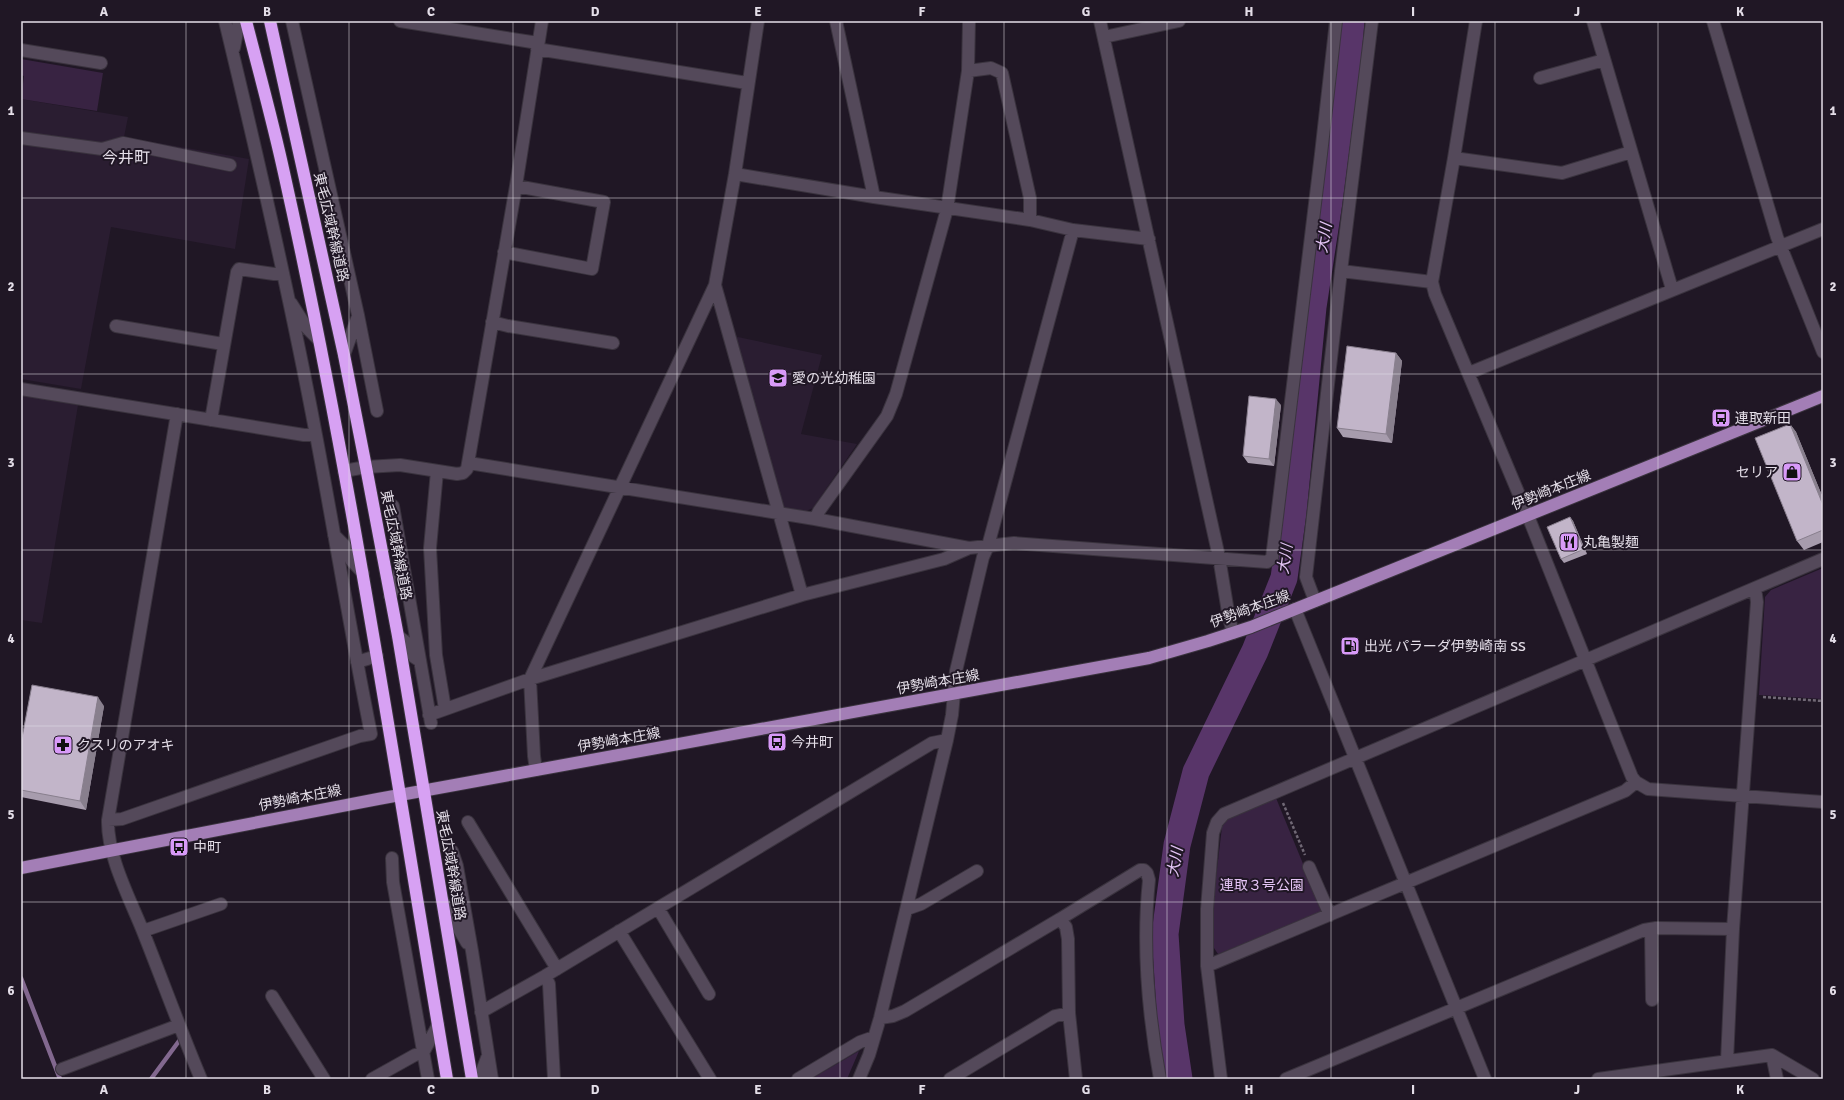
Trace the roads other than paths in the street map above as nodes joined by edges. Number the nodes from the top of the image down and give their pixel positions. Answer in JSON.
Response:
{"nodes":[{"id":1,"x":225,"y":21,"type":"edge"},
{"id":2,"x":239,"y":21,"type":"edge"},
{"id":3,"x":246,"y":21,"type":"edge"},
{"id":4,"x":270,"y":21,"type":"edge"},
{"id":5,"x":292,"y":21,"type":"edge"},
{"id":6,"x":400,"y":21,"type":"edge"},
{"id":7,"x":542,"y":21,"type":"edge"},
{"id":8,"x":758,"y":21,"type":"edge"},
{"id":9,"x":836,"y":21,"type":"edge"},
{"id":10,"x":969,"y":21,"type":"edge"},
{"id":11,"x":1100,"y":21,"type":"edge"},
{"id":12,"x":1179,"y":21,"type":"edge"},
{"id":13,"x":1336,"y":21,"type":"edge"},
{"id":14,"x":1372,"y":21,"type":"edge"},
{"id":15,"x":1476,"y":21,"type":"edge"},
{"id":16,"x":1592,"y":21,"type":"edge"},
{"id":17,"x":1713,"y":21,"type":"edge"},
{"id":18,"x":421,"y":23,"type":"edge"},
{"id":19,"x":1104,"y":37,"type":"junction"},
{"id":20,"x":538,"y":46,"type":"junction"},
{"id":21,"x":21,"y":50,"type":"edge"},
{"id":22,"x":233,"y":54,"type":"junction"},
{"id":23,"x":1604,"y":60,"type":"junction"},
{"id":24,"x":101,"y":64,"type":"dead end"},
{"id":25,"x":968,"y":71,"type":"junction"},
{"id":26,"x":1540,"y":78,"type":"dead end"},
{"id":27,"x":747,"y":83,"type":"junction"},
{"id":28,"x":21,"y":138,"type":"edge"},
{"id":29,"x":1631,"y":152,"type":"junction"},
{"id":30,"x":1454,"y":158,"type":"junction"},
{"id":31,"x":230,"y":165,"type":"dead end"},
{"id":32,"x":735,"y":174,"type":"junction"},
{"id":33,"x":516,"y":186,"type":"junction"},
{"id":34,"x":874,"y":197,"type":"junction"},
{"id":35,"x":947,"y":209,"type":"junction"},
{"id":36,"x":1030,"y":220,"type":"junction"},
{"id":37,"x":1823,"y":229,"type":"edge"},
{"id":38,"x":1074,"y":230,"type":"junction"},
{"id":39,"x":1149,"y":239,"type":"junction"},
{"id":40,"x":1780,"y":246,"type":"junction"},
{"id":41,"x":504,"y":252,"type":"junction"},
{"id":42,"x":1341,"y":271,"type":"junction"},
{"id":43,"x":283,"y":273,"type":"junction"},
{"id":44,"x":1432,"y":282,"type":"junction"},
{"id":45,"x":715,"y":285,"type":"junction"},
{"id":46,"x":1672,"y":289,"type":"junction"},
{"id":47,"x":289,"y":300,"type":"junction"},
{"id":48,"x":358,"y":315,"type":"junction"},
{"id":49,"x":492,"y":322,"type":"junction"},
{"id":50,"x":116,"y":326,"type":"dead end"},
{"id":51,"x":318,"y":339,"type":"junction"},
{"id":52,"x":613,"y":343,"type":"dead end"},
{"id":53,"x":223,"y":344,"type":"junction"},
{"id":54,"x":1823,"y":352,"type":"edge"},
{"id":55,"x":344,"y":355,"type":"junction"},
{"id":56,"x":1469,"y":373,"type":"junction"},
{"id":57,"x":21,"y":389,"type":"edge"},
{"id":58,"x":1823,"y":396,"type":"edge"},
{"id":59,"x":377,"y":411,"type":"dead end"},
{"id":60,"x":177,"y":414,"type":"junction"},
{"id":61,"x":211,"y":420,"type":"junction"},
{"id":62,"x":316,"y":435,"type":"junction"},
{"id":63,"x":469,"y":463,"type":"junction"},
{"id":64,"x":366,"y":467,"type":"junction"},
{"id":65,"x":344,"y":471,"type":"junction"},
{"id":66,"x":437,"y":471,"type":"junction"},
{"id":67,"x":621,"y":487,"type":"junction"},
{"id":68,"x":393,"y":506,"type":"dead end"},
{"id":69,"x":779,"y":514,"type":"junction"},
{"id":70,"x":1528,"y":516,"type":"junction"},
{"id":71,"x":815,"y":520,"type":"junction"},
{"id":72,"x":334,"y":535,"type":"junction"},
{"id":73,"x":988,"y":546,"type":"junction"},
{"id":74,"x":970,"y":548,"type":"junction"},
{"id":75,"x":1219,"y":557,"type":"junction"},
{"id":76,"x":403,"y":558,"type":"junction"},
{"id":77,"x":1823,"y":559,"type":"edge"},
{"id":78,"x":363,"y":573,"type":"junction"},
{"id":79,"x":1755,"y":588,"type":"junction"},
{"id":80,"x":802,"y":595,"type":"junction"},
{"id":81,"x":390,"y":596,"type":"junction"},
{"id":82,"x":1315,"y":601,"type":"junction"},
{"id":83,"x":1293,"y":610,"type":"junction"},
{"id":84,"x":1233,"y":633,"type":"junction"},
{"id":85,"x":398,"y":636,"type":"junction"},
{"id":86,"x":376,"y":656,"type":"junction"},
{"id":87,"x":1586,"y":661,"type":"junction"},
{"id":88,"x":357,"y":662,"type":"junction"},
{"id":89,"x":421,"y":662,"type":"junction"},
{"id":90,"x":530,"y":679,"type":"junction"},
{"id":91,"x":953,"y":694,"type":"junction"},
{"id":92,"x":445,"y":709,"type":"junction"},
{"id":93,"x":947,"y":740,"type":"junction"},
{"id":94,"x":1356,"y":759,"type":"junction"},
{"id":95,"x":536,"y":770,"type":"junction"},
{"id":96,"x":1636,"y":782,"type":"junction"},
{"id":97,"x":423,"y":791,"type":"junction"},
{"id":98,"x":400,"y":796,"type":"junction"},
{"id":99,"x":1743,"y":797,"type":"junction"},
{"id":100,"x":1823,"y":802,"type":"edge"},
{"id":101,"x":108,"y":820,"type":"junction"},
{"id":102,"x":468,"y":822,"type":"dead end"},
{"id":103,"x":113,"y":850,"type":"junction"},
{"id":104,"x":452,"y":851,"type":"dead end"},
{"id":105,"x":392,"y":858,"type":"dead end"},
{"id":106,"x":1309,"y":867,"type":"road end"},
{"id":107,"x":21,"y":868,"type":"edge"},
{"id":108,"x":977,"y":871,"type":"dead end"},
{"id":109,"x":1406,"y":884,"type":"junction"},
{"id":110,"x":441,"y":898,"type":"junction"},
{"id":111,"x":221,"y":904,"type":"dead end"},
{"id":112,"x":658,"y":908,"type":"junction"},
{"id":113,"x":907,"y":909,"type":"junction"},
{"id":114,"x":1330,"y":915,"type":"junction"},
{"id":115,"x":1060,"y":919,"type":"junction"},
{"id":116,"x":1651,"y":929,"type":"junction"},
{"id":117,"x":1733,"y":929,"type":"junction"},
{"id":118,"x":143,"y":931,"type":"junction"},
{"id":119,"x":619,"y":931,"type":"junction"},
{"id":120,"x":472,"y":951,"type":"junction"},
{"id":121,"x":1207,"y":966,"type":"junction"},
{"id":122,"x":557,"y":969,"type":"junction"},
{"id":123,"x":545,"y":976,"type":"junction"},
{"id":124,"x":709,"y":994,"type":"dead end"},
{"id":125,"x":272,"y":996,"type":"dead end"},
{"id":126,"x":1652,"y":1000,"type":"dead end"},
{"id":127,"x":1457,"y":1009,"type":"junction"},
{"id":128,"x":481,"y":1012,"type":"junction"},
{"id":129,"x":1069,"y":1013,"type":"junction"},
{"id":130,"x":880,"y":1018,"type":"junction"},
{"id":131,"x":178,"y":1025,"type":"junction"},
{"id":132,"x":438,"y":1025,"type":"junction"},
{"id":133,"x":874,"y":1037,"type":"junction"},
{"id":134,"x":423,"y":1052,"type":"junction"},
{"id":135,"x":1772,"y":1055,"type":"junction"},
{"id":136,"x":487,"y":1056,"type":"junction"},
{"id":137,"x":1726,"y":1061,"type":"junction"},
{"id":138,"x":62,"y":1069,"type":"dead end"},
{"id":139,"x":1302,"y":1076,"type":"edge"},
{"id":140,"x":201,"y":1079,"type":"edge"},
{"id":141,"x":324,"y":1079,"type":"edge"},
{"id":142,"x":372,"y":1079,"type":"edge"},
{"id":143,"x":428,"y":1079,"type":"edge"},
{"id":144,"x":447,"y":1079,"type":"edge"},
{"id":145,"x":472,"y":1079,"type":"edge"},
{"id":146,"x":479,"y":1079,"type":"edge"},
{"id":147,"x":492,"y":1079,"type":"edge"},
{"id":148,"x":554,"y":1079,"type":"edge"},
{"id":149,"x":710,"y":1079,"type":"edge"},
{"id":150,"x":798,"y":1079,"type":"edge"},
{"id":151,"x":859,"y":1079,"type":"edge"},
{"id":152,"x":950,"y":1079,"type":"edge"},
{"id":153,"x":1076,"y":1079,"type":"edge"},
{"id":154,"x":1160,"y":1079,"type":"edge"},
{"id":155,"x":1220,"y":1079,"type":"edge"},
{"id":156,"x":1286,"y":1079,"type":"edge"},
{"id":157,"x":1485,"y":1079,"type":"edge"},
{"id":158,"x":1598,"y":1079,"type":"edge"},
{"id":159,"x":1777,"y":1079,"type":"edge"},
{"id":160,"x":1813,"y":1079,"type":"edge"}],
"edges":[{"from":1,"to":22,"type":"street"},
{"from":2,"to":22,"type":"street"},
{"from":3,"to":51,"type":"highway"},
{"from":4,"to":55,"type":"highway","name":"東毛広域幹線道路"},
{"from":5,"to":48,"type":"street"},
{"from":6,"to":18,"type":"street"},
{"from":7,"to":20,"type":"street"},
{"from":8,"to":27,"type":"street"},
{"from":9,"to":34,"type":"street"},
{"from":10,"to":25,"type":"street"},
{"from":11,"to":19,"type":"street"},
{"from":12,"to":19,"type":"street"},
{"from":13,"to":75,"type":"street"},
{"from":14,"to":42,"type":"street"},
{"from":15,"to":30,"type":"street"},
{"from":16,"to":23,"type":"street"},
{"from":17,"to":40,"type":"street"},
{"from":18,"to":20,"type":"street"},
{"from":19,"to":39,"type":"street"},
{"from":20,"to":27,"type":"street"},
{"from":20,"to":33,"type":"street"},
{"from":21,"to":24,"type":"street"},
{"from":22,"to":43,"type":"street"},
{"from":23,"to":26,"type":"street"},
{"from":23,"to":29,"type":"street"},
{"from":25,"to":35,"type":"street"},
{"from":25,"to":36,"type":"street"},
{"from":27,"to":32,"type":"street"},
{"from":28,"to":31,"type":"street"},
{"from":29,"to":30,"type":"street"},
{"from":29,"to":46,"type":"street"},
{"from":30,"to":44,"type":"street"},
{"from":32,"to":34,"type":"street"},
{"from":32,"to":45,"type":"street"},
{"from":33,"to":41,"type":"street"},
{"from":33,"to":41,"type":"street"},
{"from":34,"to":35,"type":"street"},
{"from":35,"to":36,"type":"street"},
{"from":35,"to":71,"type":"street"},
{"from":36,"to":38,"type":"street"},
{"from":37,"to":40,"type":"street"},
{"from":38,"to":39,"type":"street"},
{"from":38,"to":73,"type":"street"},
{"from":39,"to":75,"type":"street"},
{"from":40,"to":46,"type":"street"},
{"from":40,"to":54,"type":"street"},
{"from":41,"to":49,"type":"street"},
{"from":42,"to":44,"type":"street"},
{"from":42,"to":82,"type":"street"},
{"from":43,"to":47,"type":"street"},
{"from":43,"to":53,"type":"street"},
{"from":44,"to":56,"type":"street"},
{"from":45,"to":67,"type":"street"},
{"from":45,"to":69,"type":"street"},
{"from":46,"to":56,"type":"street"},
{"from":47,"to":51,"type":"street"},
{"from":47,"to":62,"type":"street"},
{"from":48,"to":55,"type":"street"},
{"from":48,"to":59,"type":"street"},
{"from":49,"to":52,"type":"street"},
{"from":49,"to":63,"type":"street"},
{"from":50,"to":53,"type":"street"},
{"from":51,"to":65,"type":"highway"},
{"from":53,"to":61,"type":"street"},
{"from":55,"to":64,"type":"highway","name":"東毛広域幹線道路"},
{"from":56,"to":70,"type":"street"},
{"from":57,"to":60,"type":"street"},
{"from":58,"to":70,"type":"main road","name":"伊勢崎本庄線"},
{"from":60,"to":61,"type":"street"},
{"from":60,"to":101,"type":"street"},
{"from":61,"to":62,"type":"street"},
{"from":62,"to":72,"type":"street"},
{"from":63,"to":66,"type":"street"},
{"from":63,"to":67,"type":"street"},
{"from":64,"to":65,"type":"street"},
{"from":64,"to":66,"type":"street"},
{"from":64,"to":81,"type":"highway","name":"東毛広域幹線道路"},
{"from":65,"to":78,"type":"highway"},
{"from":66,"to":92,"type":"street"},
{"from":67,"to":69,"type":"street"},
{"from":67,"to":90,"type":"street"},
{"from":68,"to":76,"type":"street"},
{"from":69,"to":71,"type":"street"},
{"from":69,"to":80,"type":"street"},
{"from":70,"to":82,"type":"main road","name":"伊勢崎本庄線"},
{"from":70,"to":87,"type":"street"},
{"from":71,"to":74,"type":"street"},
{"from":72,"to":78,"type":"street"},
{"from":72,"to":88,"type":"street"},
{"from":73,"to":74,"type":"street"},
{"from":73,"to":75,"type":"street"},
{"from":73,"to":91,"type":"street"},
{"from":74,"to":80,"type":"street"},
{"from":75,"to":84,"type":"street"},
{"from":76,"to":81,"type":"street"},
{"from":76,"to":89,"type":"street"},
{"from":77,"to":79,"type":"street"},
{"from":78,"to":86,"type":"highway"},
{"from":79,"to":87,"type":"street"},
{"from":79,"to":99,"type":"street"},
{"from":80,"to":90,"type":"street"},
{"from":81,"to":85,"type":"highway","name":"東毛広域幹線道路"},
{"from":82,"to":83,"type":"main road","name":"伊勢崎本庄線"},
{"from":83,"to":84,"type":"main road","name":"伊勢崎本庄線"},
{"from":83,"to":94,"type":"street"},
{"from":84,"to":91,"type":"main road","name":"伊勢崎本庄線"},
{"from":85,"to":89,"type":"street"},
{"from":85,"to":97,"type":"highway","name":"東毛広域幹線道路"},
{"from":86,"to":88,"type":"street"},
{"from":86,"to":98,"type":"highway"},
{"from":87,"to":94,"type":"street"},
{"from":87,"to":96,"type":"street"},
{"from":88,"to":101,"type":"street"},
{"from":89,"to":92,"type":"street"},
{"from":90,"to":92,"type":"street"},
{"from":90,"to":95,"type":"street"},
{"from":91,"to":93,"type":"street"},
{"from":91,"to":95,"type":"main road","name":"伊勢崎本庄線"},
{"from":93,"to":112,"type":"street"},
{"from":93,"to":113,"type":"street"},
{"from":94,"to":109,"type":"street"},
{"from":94,"to":121,"type":"street"},
{"from":95,"to":97,"type":"main road","name":"伊勢崎本庄線"},
{"from":96,"to":99,"type":"street"},
{"from":96,"to":109,"type":"street"},
{"from":97,"to":98,"type":"main road","name":"伊勢崎本庄線"},
{"from":97,"to":110,"type":"highway","name":"東毛広域幹線道路"},
{"from":98,"to":103,"type":"main road","name":"伊勢崎本庄線"},
{"from":98,"to":132,"type":"highway"},
{"from":99,"to":100,"type":"street"},
{"from":99,"to":117,"type":"street"},
{"from":101,"to":103,"type":"street"},
{"from":102,"to":122,"type":"street"},
{"from":103,"to":107,"type":"main road","name":"伊勢崎本庄線"},
{"from":103,"to":118,"type":"street"},
{"from":104,"to":120,"type":"street"},
{"from":105,"to":134,"type":"street"},
{"from":106,"to":114,"type":"street"},
{"from":108,"to":113,"type":"street"},
{"from":109,"to":114,"type":"street"},
{"from":109,"to":127,"type":"street"},
{"from":110,"to":120,"type":"street"},
{"from":110,"to":145,"type":"highway","name":"東毛広域幹線道路"},
{"from":111,"to":118,"type":"street"},
{"from":112,"to":119,"type":"street"},
{"from":112,"to":124,"type":"street"},
{"from":113,"to":130,"type":"street"},
{"from":114,"to":121,"type":"street"},
{"from":115,"to":129,"type":"street"},
{"from":115,"to":130,"type":"street"},
{"from":115,"to":154,"type":"street"},
{"from":116,"to":117,"type":"street"},
{"from":116,"to":126,"type":"street"},
{"from":116,"to":127,"type":"street"},
{"from":117,"to":137,"type":"street"},
{"from":118,"to":131,"type":"street"},
{"from":119,"to":122,"type":"street"},
{"from":119,"to":149,"type":"street"},
{"from":120,"to":128,"type":"street"},
{"from":121,"to":155,"type":"street"},
{"from":122,"to":123,"type":"street"},
{"from":123,"to":128,"type":"street"},
{"from":123,"to":148,"type":"street"},
{"from":125,"to":141,"type":"street"},
{"from":127,"to":139,"type":"street"},
{"from":127,"to":157,"type":"street"},
{"from":128,"to":136,"type":"street"},
{"from":129,"to":152,"type":"street"},
{"from":129,"to":153,"type":"street"},
{"from":130,"to":133,"type":"street"},
{"from":131,"to":138,"type":"street"},
{"from":131,"to":140,"type":"street"},
{"from":132,"to":134,"type":"street"},
{"from":132,"to":144,"type":"highway"},
{"from":133,"to":150,"type":"street"},
{"from":133,"to":151,"type":"street"},
{"from":134,"to":142,"type":"street"},
{"from":134,"to":143,"type":"street"},
{"from":135,"to":137,"type":"street"},
{"from":135,"to":159,"type":"street"},
{"from":135,"to":160,"type":"street"},
{"from":136,"to":146,"type":"street"},
{"from":136,"to":147,"type":"street"},
{"from":137,"to":158,"type":"street"},
{"from":139,"to":156,"type":"street"}]}
